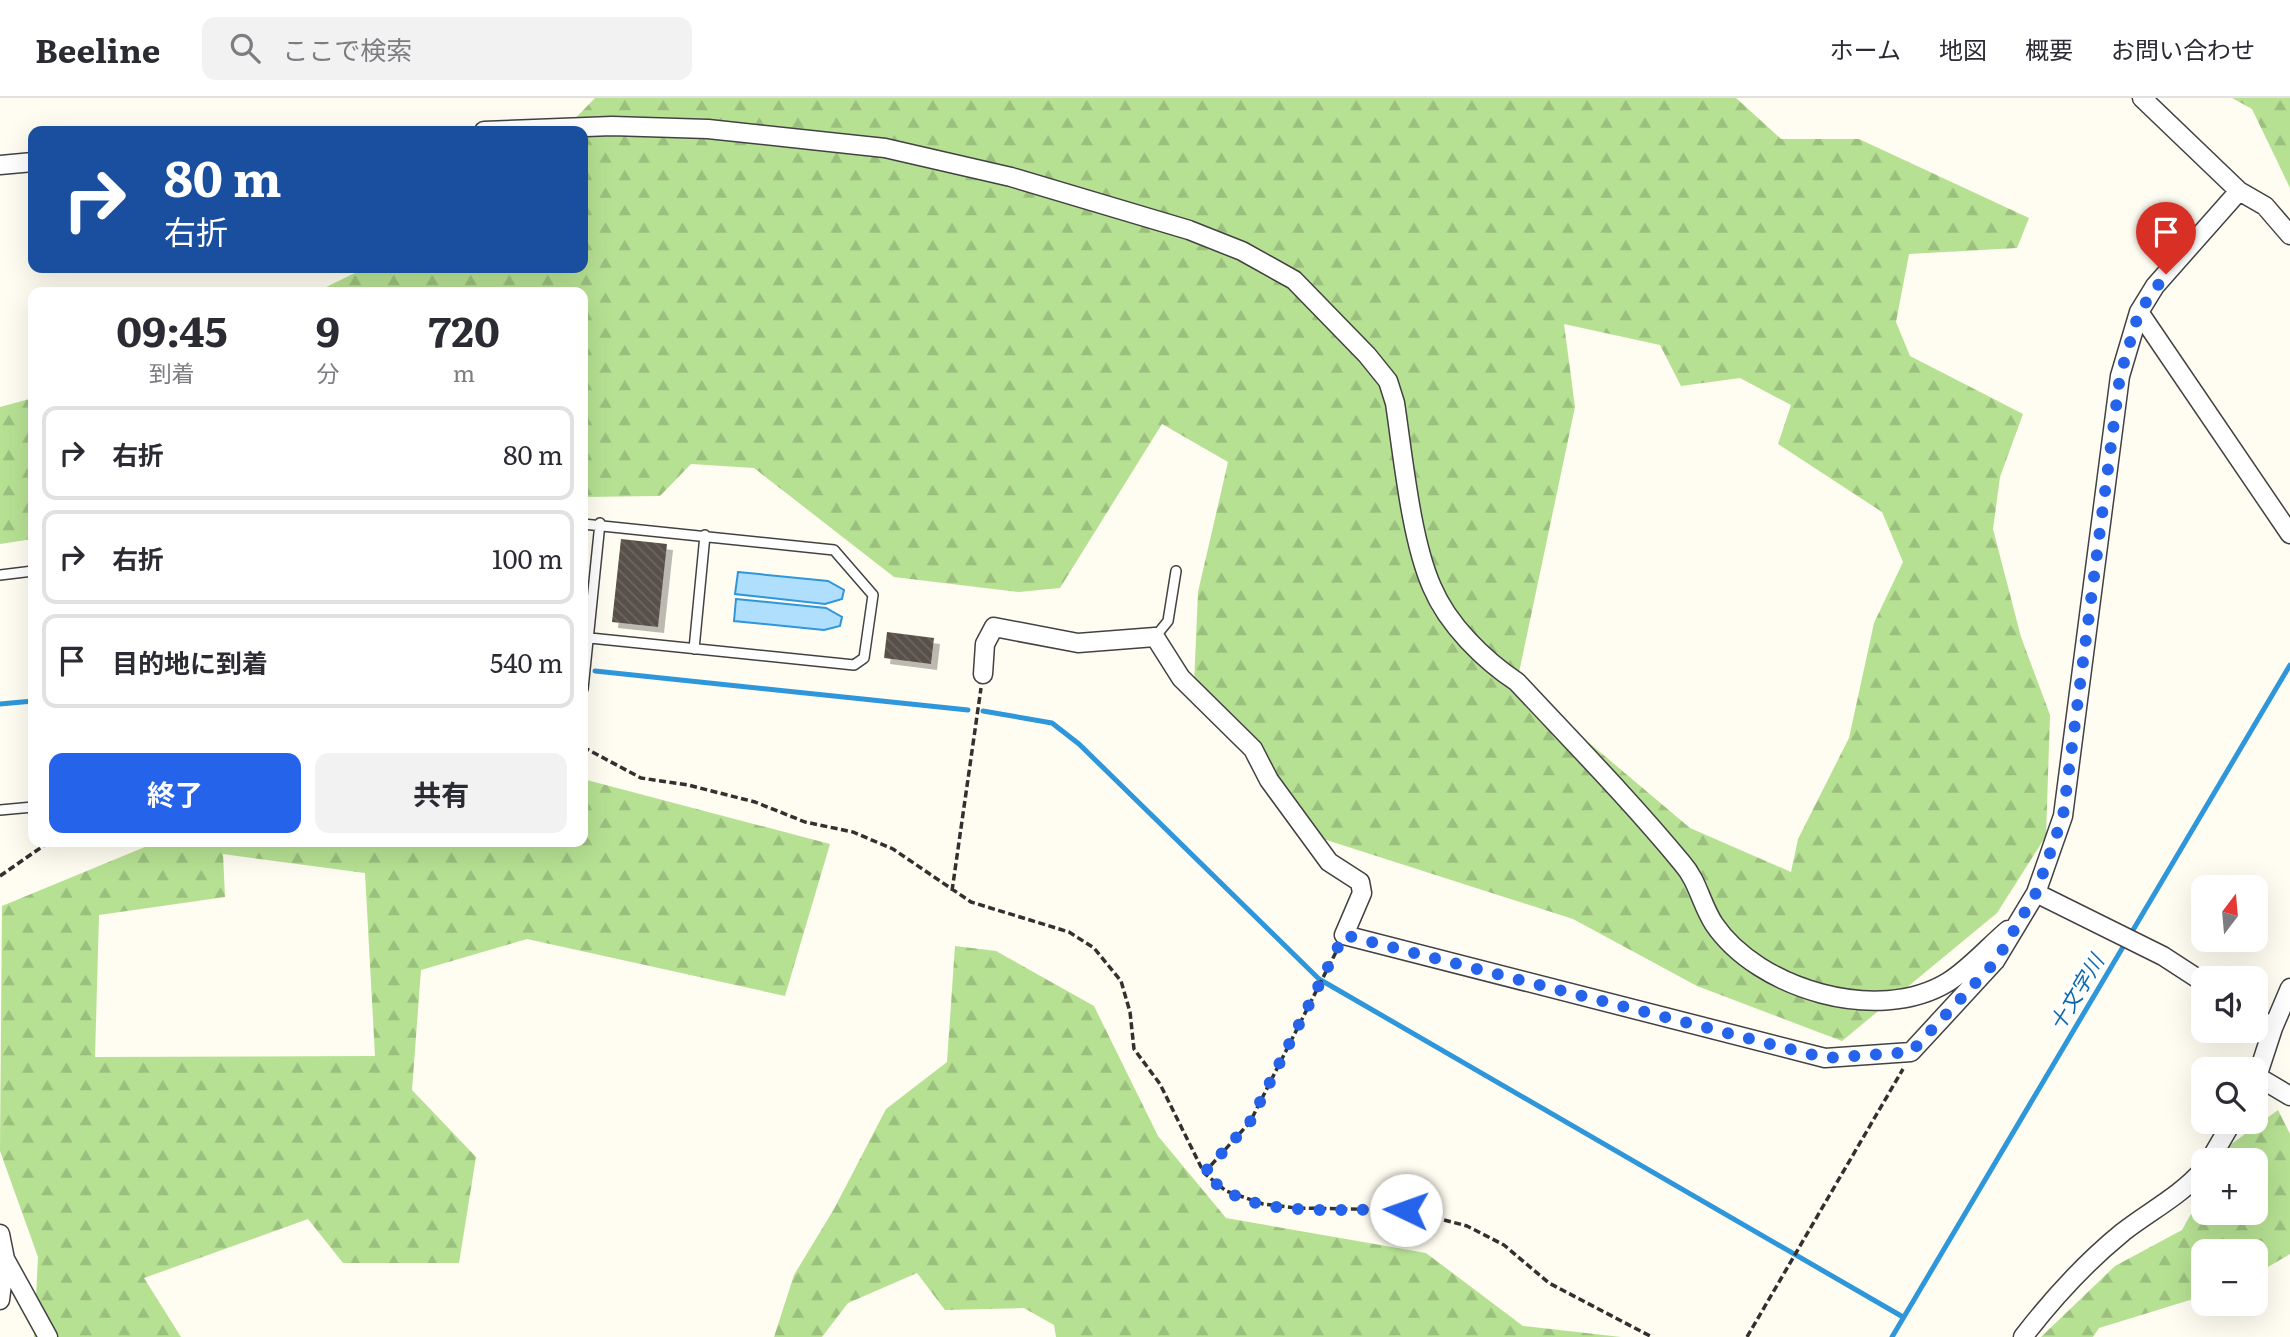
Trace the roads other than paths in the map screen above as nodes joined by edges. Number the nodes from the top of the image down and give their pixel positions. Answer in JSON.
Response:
{"nodes":[{"id":1,"x":2141,"y":98,"type":"edge"},
{"id":2,"x":588,"y":127,"type":"edge"},
{"id":3,"x":28,"y":163,"type":"edge"},
{"id":4,"x":0,"y":165,"type":"edge"},
{"id":5,"x":2239,"y":191,"type":"junction"},
{"id":6,"x":2290,"y":235,"type":"edge"},
{"id":7,"x":2139,"y":312,"type":"junction"},
{"id":8,"x":600,"y":523,"type":"junction"},
{"id":9,"x":588,"y":524,"type":"edge"},
{"id":10,"x":2290,"y":534,"type":"edge"},
{"id":11,"x":705,"y":535,"type":"junction"},
{"id":12,"x":1176,"y":571,"type":"dead end"},
{"id":13,"x":28,"y":572,"type":"edge"},
{"id":14,"x":0,"y":575,"type":"edge"},
{"id":15,"x":1155,"y":637,"type":"junction"},
{"id":16,"x":590,"y":638,"type":"junction"},
{"id":17,"x":694,"y":649,"type":"junction"},
{"id":18,"x":588,"y":653,"type":"edge"},
{"id":19,"x":983,"y":674,"type":"road end"},
{"id":20,"x":28,"y":807,"type":"edge"},
{"id":21,"x":0,"y":810,"type":"edge"},
{"id":22,"x":2036,"y":893,"type":"junction"},
{"id":23,"x":2015,"y":924,"type":"junction"},
{"id":24,"x":2191,"y":974,"type":"edge"},
{"id":25,"x":2290,"y":988,"type":"edge"},
{"id":26,"x":2268,"y":1025,"type":"edge"},
{"id":27,"x":2273,"y":1028,"type":"junction"},
{"id":28,"x":2264,"y":1057,"type":"edge"},
{"id":29,"x":2268,"y":1085,"type":"edge"},
{"id":30,"x":2290,"y":1096,"type":"edge"},
{"id":31,"x":2191,"y":1184,"type":"edge"},
{"id":32,"x":0,"y":1234,"type":"edge"},
{"id":33,"x":5,"y":1259,"type":"junction"},
{"id":34,"x":0,"y":1300,"type":"edge"},
{"id":35,"x":48,"y":1337,"type":"edge"},
{"id":36,"x":2023,"y":1337,"type":"edge"}],
"edges":[{"from":1,"to":5,"type":"street"},
{"from":2,"to":23,"type":"street"},
{"from":3,"to":4,"type":"street"},
{"from":5,"to":6,"type":"street"},
{"from":5,"to":7,"type":"street"},
{"from":7,"to":10,"type":"street"},
{"from":7,"to":22,"type":"street"},
{"from":8,"to":9,"type":"lane"},
{"from":8,"to":11,"type":"lane"},
{"from":8,"to":16,"type":"lane"},
{"from":11,"to":17,"type":"lane"},
{"from":11,"to":17,"type":"lane"},
{"from":12,"to":15,"type":"lane"},
{"from":13,"to":14,"type":"lane"},
{"from":15,"to":19,"type":"street"},
{"from":15,"to":23,"type":"street"},
{"from":16,"to":17,"type":"lane"},
{"from":16,"to":18,"type":"lane"},
{"from":20,"to":21,"type":"lane"},
{"from":22,"to":23,"type":"street"},
{"from":22,"to":24,"type":"street"},
{"from":25,"to":27,"type":"street"},
{"from":26,"to":27,"type":"street"},
{"from":27,"to":28,"type":"street"},
{"from":29,"to":30,"type":"street"},
{"from":31,"to":36,"type":"street"},
{"from":32,"to":33,"type":"street"},
{"from":33,"to":34,"type":"street"},
{"from":33,"to":35,"type":"street"}]}
